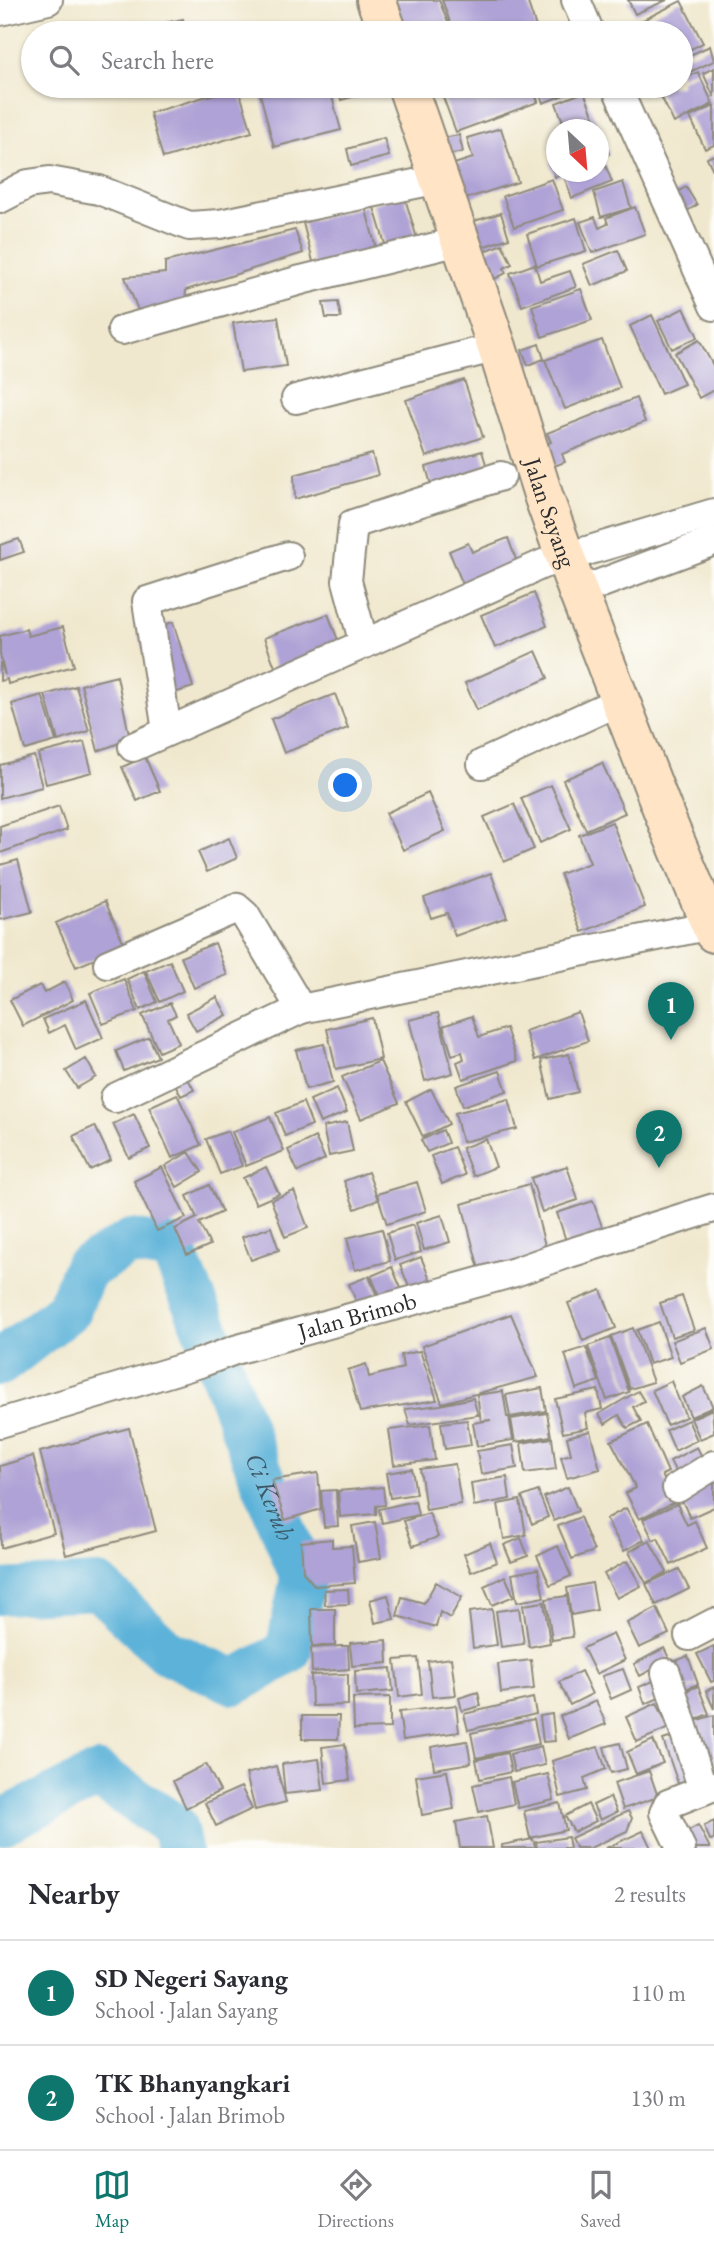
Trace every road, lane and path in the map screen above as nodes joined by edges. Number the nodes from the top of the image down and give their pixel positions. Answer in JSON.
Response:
{"nodes":[{"id":1,"x":48,"y":0,"type":"edge"},
{"id":2,"x":376,"y":0,"type":"edge"},
{"id":3,"x":576,"y":0,"type":"edge"},
{"id":4,"x":0,"y":11,"type":"edge"},
{"id":5,"x":384,"y":21,"type":"edge"},
{"id":6,"x":585,"y":21,"type":"edge"},
{"id":7,"x":411,"y":98,"type":"edge"},
{"id":8,"x":621,"y":98,"type":"edge"},
{"id":9,"x":439,"y":180,"type":"junction"},
{"id":10,"x":1,"y":198,"type":"edge"},
{"id":11,"x":460,"y":241,"type":"junction"},
{"id":12,"x":714,"y":306,"type":"edge"},
{"id":13,"x":122,"y":330,"type":"dead end"},
{"id":14,"x":497,"y":347,"type":"junction"},
{"id":15,"x":296,"y":399,"type":"dead end"},
{"id":16,"x":501,"y":476,"type":"dead end"},
{"id":17,"x":714,"y":513,"type":"edge"},
{"id":18,"x":714,"y":541,"type":"edge"},
{"id":19,"x":288,"y":556,"type":"dead end"},
{"id":20,"x":572,"y":575,"type":"junction"},
{"id":21,"x":364,"y":644,"type":"junction"},
{"id":22,"x":619,"y":701,"type":"junction"},
{"id":23,"x":167,"y":731,"type":"junction"},
{"id":24,"x":133,"y":747,"type":"dead end"},
{"id":25,"x":482,"y":764,"type":"dead end"},
{"id":26,"x":713,"y":929,"type":"edge"},
{"id":27,"x":108,"y":964,"type":"dead end"},
{"id":28,"x":301,"y":1009,"type":"junction"},
{"id":29,"x":115,"y":1098,"type":"dead end"},
{"id":30,"x":714,"y":1209,"type":"edge"},
{"id":31,"x":714,"y":1225,"type":"edge"},
{"id":32,"x":237,"y":1358,"type":"junction"},
{"id":33,"x":203,"y":1369,"type":"junction"},
{"id":34,"x":0,"y":1423,"type":"edge"},
{"id":35,"x":0,"y":1438,"type":"edge"},
{"id":36,"x":714,"y":1465,"type":"edge"},
{"id":37,"x":677,"y":1488,"type":"dead end"},
{"id":38,"x":714,"y":1623,"type":"edge"},
{"id":39,"x":689,"y":1636,"type":"dead end"},
{"id":40,"x":667,"y":1673,"type":"dead end"},
{"id":41,"x":708,"y":1788,"type":"edge"},
{"id":42,"x":681,"y":1848,"type":"edge"}],
"edges":[{"from":1,"to":4,"type":"street"},
{"from":2,"to":5,"type":"main road"},
{"from":3,"to":6,"type":"street"},
{"from":7,"to":9,"type":"main road","name":"Jalan Sayang"},
{"from":8,"to":12,"type":"street"},
{"from":9,"to":10,"type":"street"},
{"from":9,"to":11,"type":"main road","name":"Jalan Sayang"},
{"from":11,"to":13,"type":"street"},
{"from":11,"to":14,"type":"main road","name":"Jalan Sayang"},
{"from":14,"to":15,"type":"street"},
{"from":14,"to":20,"type":"main road","name":"Jalan Sayang"},
{"from":16,"to":21,"type":"street"},
{"from":17,"to":20,"type":"street"},
{"from":18,"to":20,"type":"street"},
{"from":19,"to":23,"type":"street"},
{"from":20,"to":21,"type":"street"},
{"from":20,"to":22,"type":"main road","name":"Jalan Sayang"},
{"from":21,"to":23,"type":"street"},
{"from":22,"to":25,"type":"street"},
{"from":22,"to":26,"type":"main road","name":"Jalan Sayang"},
{"from":23,"to":24,"type":"street"},
{"from":26,"to":28,"type":"street"},
{"from":27,"to":28,"type":"street"},
{"from":28,"to":29,"type":"street"},
{"from":30,"to":32,"type":"street","name":"Jalan Brimob"},
{"from":31,"to":32,"type":"street","name":"Jalan Brimob"},
{"from":32,"to":33,"type":"street","name":"Jalan Brimob"},
{"from":33,"to":34,"type":"street","name":"Jalan Brimob"},
{"from":33,"to":35,"type":"street","name":"Jalan Brimob"},
{"from":36,"to":37,"type":"street"},
{"from":38,"to":39,"type":"street"},
{"from":40,"to":41,"type":"street"},
{"from":41,"to":42,"type":"street"}]}
